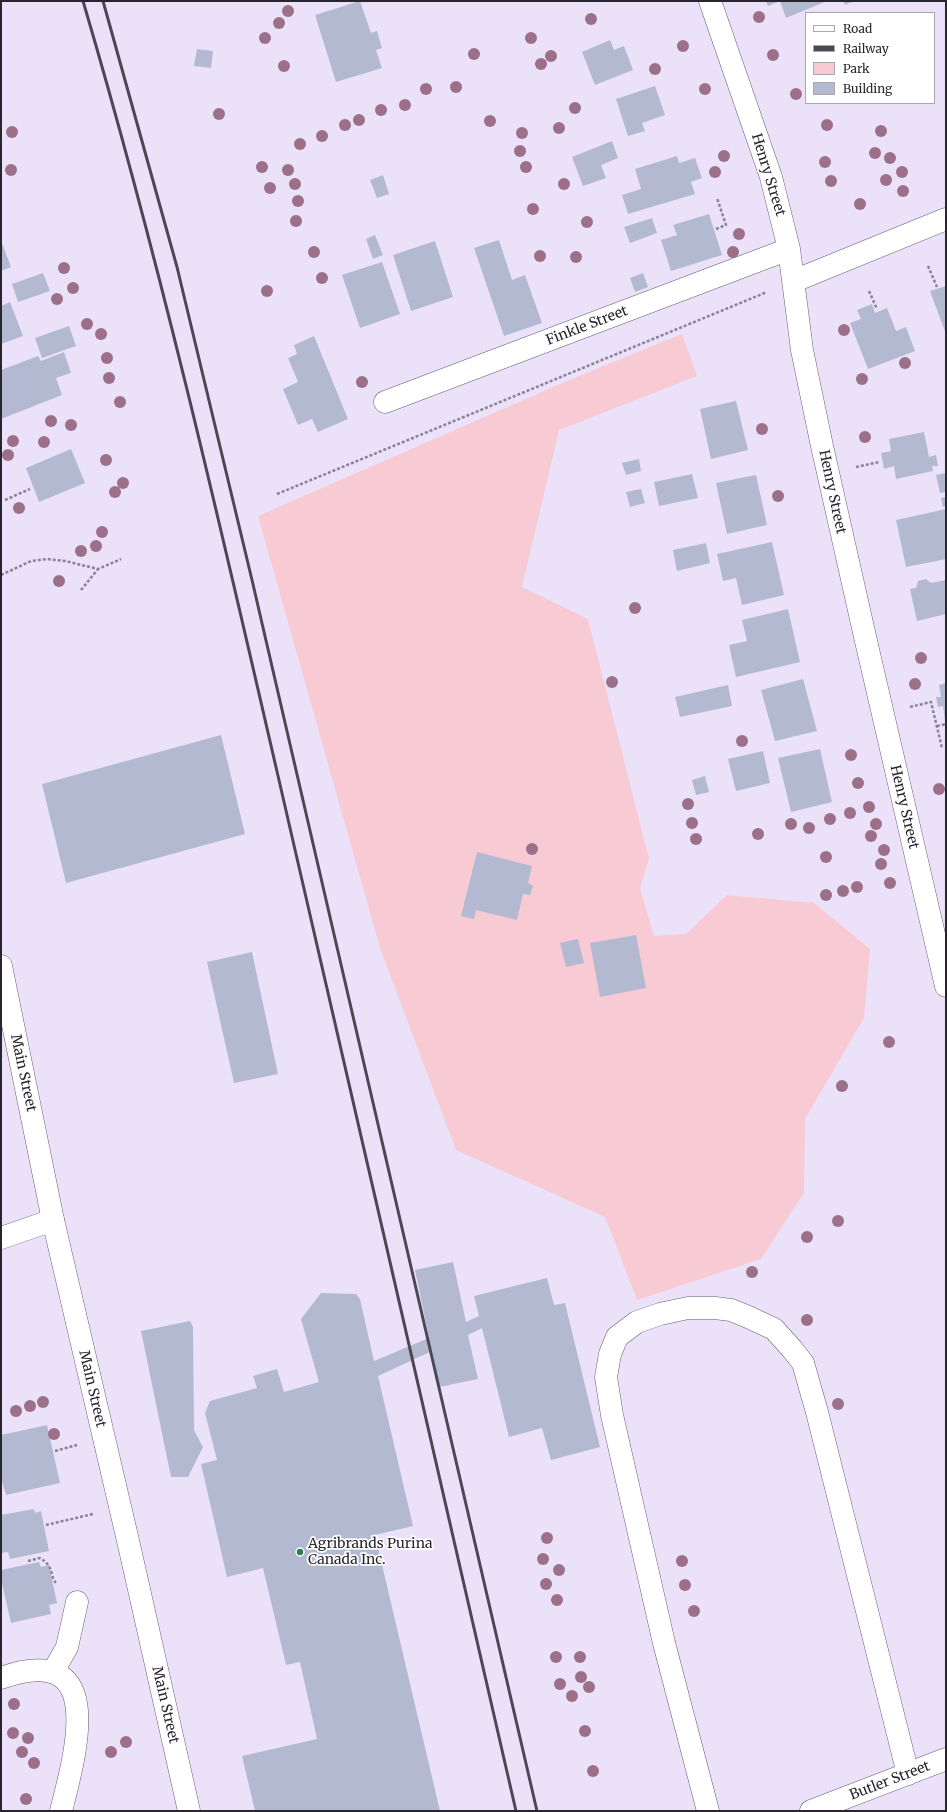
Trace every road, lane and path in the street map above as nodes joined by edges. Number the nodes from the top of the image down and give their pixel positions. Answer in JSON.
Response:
{"nodes":[{"id":1,"x":710,"y":1,"type":"edge"},
{"id":2,"x":717,"y":198,"type":"dead end"},
{"id":3,"x":946,"y":219,"type":"edge"},
{"id":4,"x":716,"y":229,"type":"dead end"},
{"id":5,"x":789,"y":249,"type":"junction"},
{"id":6,"x":928,"y":266,"type":"dead end"},
{"id":7,"x":794,"y":281,"type":"junction"},
{"id":8,"x":937,"y":286,"type":"dead end"},
{"id":9,"x":771,"y":290,"type":"dead end"},
{"id":10,"x":869,"y":290,"type":"dead end"},
{"id":11,"x":877,"y":309,"type":"dead end"},
{"id":12,"x":385,"y":402,"type":"dead end"},
{"id":13,"x":878,"y":462,"type":"dead end"},
{"id":14,"x":851,"y":468,"type":"dead end"},
{"id":15,"x":30,"y":489,"type":"dead end"},
{"id":16,"x":277,"y":494,"type":"dead end"},
{"id":17,"x":5,"y":500,"type":"dead end"},
{"id":18,"x":121,"y":559,"type":"dead end"},
{"id":19,"x":98,"y":568,"type":"junction"},
{"id":20,"x":1,"y":575,"type":"edge"},
{"id":21,"x":81,"y":590,"type":"dead end"},
{"id":22,"x":905,"y":708,"type":"dead end"},
{"id":23,"x":946,"y":724,"type":"edge"},
{"id":24,"x":937,"y":726,"type":"junction"},
{"id":25,"x":942,"y":748,"type":"dead end"},
{"id":26,"x":1,"y":966,"type":"edge"},
{"id":27,"x":946,"y":986,"type":"edge"},
{"id":28,"x":54,"y":1220,"type":"junction"},
{"id":29,"x":1,"y":1238,"type":"edge"},
{"id":30,"x":80,"y":1445,"type":"dead end"},
{"id":31,"x":55,"y":1451,"type":"dead end"},
{"id":32,"x":96,"y":1513,"type":"dead end"},
{"id":33,"x":46,"y":1525,"type":"dead end"},
{"id":34,"x":28,"y":1561,"type":"dead end"},
{"id":35,"x":60,"y":1582,"type":"dead end"},
{"id":36,"x":77,"y":1602,"type":"dead end"},
{"id":37,"x":56,"y":1673,"type":"junction"},
{"id":38,"x":1,"y":1678,"type":"edge"},
{"id":39,"x":946,"y":1759,"type":"edge"},
{"id":40,"x":908,"y":1774,"type":"junction"},
{"id":41,"x":61,"y":1811,"type":"edge"},
{"id":42,"x":189,"y":1811,"type":"edge"},
{"id":43,"x":708,"y":1811,"type":"edge"},
{"id":44,"x":812,"y":1811,"type":"edge"}],
"edges":[{"from":1,"to":5,"type":"street","name":"Henry Street"},
{"from":2,"to":4,"type":"path"},
{"from":3,"to":7,"type":"street"},
{"from":5,"to":7,"type":"street","name":"Henry Street"},
{"from":5,"to":12,"type":"street","name":"Finkle Street"},
{"from":6,"to":8,"type":"path"},
{"from":7,"to":27,"type":"street","name":"Henry Street"},
{"from":9,"to":16,"type":"path"},
{"from":10,"to":11,"type":"path"},
{"from":13,"to":14,"type":"path"},
{"from":15,"to":17,"type":"path"},
{"from":18,"to":19,"type":"path"},
{"from":19,"to":20,"type":"path"},
{"from":19,"to":21,"type":"path"},
{"from":22,"to":24,"type":"path"},
{"from":23,"to":24,"type":"path"},
{"from":24,"to":25,"type":"path"},
{"from":26,"to":28,"type":"street","name":"Main Street"},
{"from":28,"to":29,"type":"street"},
{"from":28,"to":42,"type":"street","name":"Main Street"},
{"from":30,"to":31,"type":"path"},
{"from":32,"to":33,"type":"path"},
{"from":34,"to":35,"type":"path"},
{"from":36,"to":37,"type":"street"},
{"from":37,"to":38,"type":"street"},
{"from":37,"to":41,"type":"street"},
{"from":39,"to":40,"type":"street","name":"Butler Street"},
{"from":40,"to":43,"type":"street"},
{"from":40,"to":44,"type":"street","name":"Butler Street"}]}
